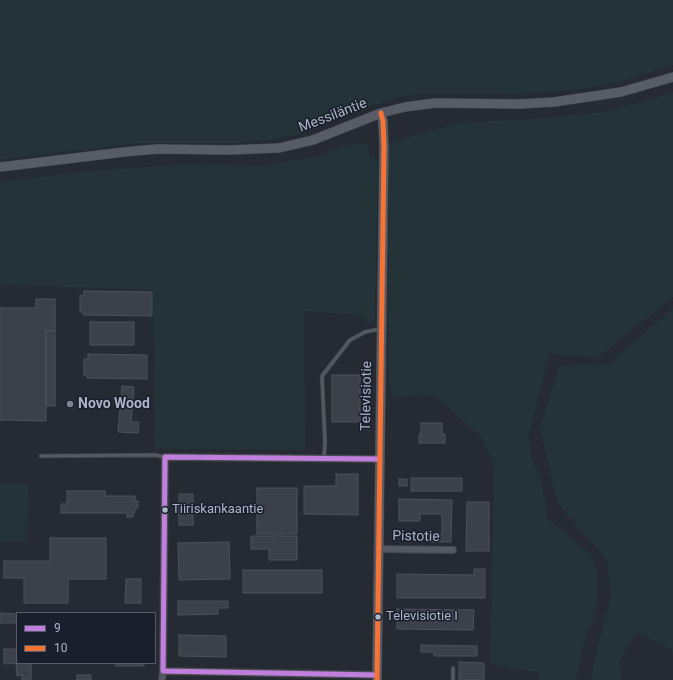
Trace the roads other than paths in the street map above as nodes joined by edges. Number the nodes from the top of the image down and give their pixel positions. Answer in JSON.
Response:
{"nodes":[{"id":1,"x":673,"y":76,"type":"edge"},
{"id":2,"x":381,"y":113,"type":"junction"},
{"id":3,"x":0,"y":167,"type":"edge"},
{"id":4,"x":382,"y":329,"type":"junction"},
{"id":5,"x":41,"y":456,"type":"dead end"},
{"id":6,"x":165,"y":457,"type":"junction"},
{"id":7,"x":324,"y":458,"type":"junction"},
{"id":8,"x":379,"y":459,"type":"junction"},
{"id":9,"x":378,"y":548,"type":"junction"},
{"id":10,"x":453,"y":550,"type":"dead end"},
{"id":11,"x":453,"y":668,"type":"dead end"},
{"id":12,"x":163,"y":671,"type":"junction"},
{"id":13,"x":377,"y":678,"type":"edge"},
{"id":14,"x":162,"y":680,"type":"edge"},
{"id":15,"x":453,"y":680,"type":"edge"}],
"edges":[{"from":1,"to":2,"type":"street","name":"Messiläntie"},
{"from":2,"to":3,"type":"street","name":"Messiläntie"},
{"from":2,"to":4,"type":"street","name":"Televisiotie"},
{"from":4,"to":7,"type":"lane"},
{"from":4,"to":8,"type":"street","name":"Televisiotie"},
{"from":5,"to":6,"type":"lane"},
{"from":6,"to":7,"type":"street"},
{"from":6,"to":12,"type":"street"},
{"from":7,"to":8,"type":"street"},
{"from":8,"to":9,"type":"street","name":"Televisiotie"},
{"from":9,"to":10,"type":"street","name":"Pistotie"},
{"from":9,"to":13,"type":"street","name":"Televisiotie"},
{"from":11,"to":15,"type":"lane"},
{"from":12,"to":13,"type":"street"},
{"from":12,"to":14,"type":"street"}]}
